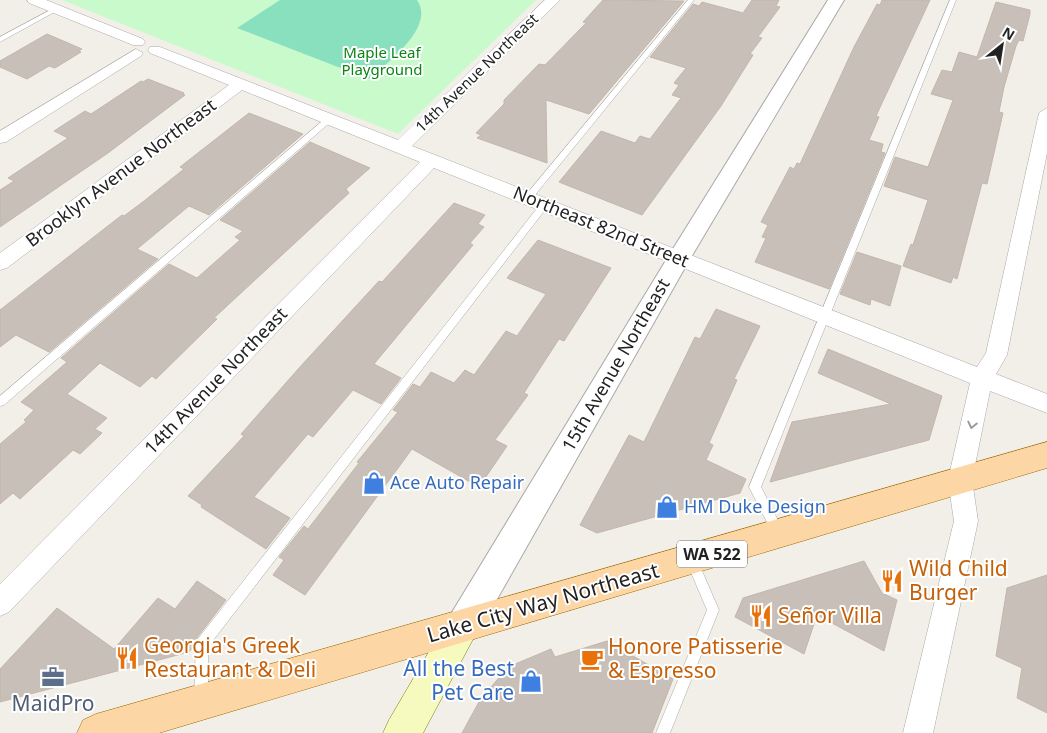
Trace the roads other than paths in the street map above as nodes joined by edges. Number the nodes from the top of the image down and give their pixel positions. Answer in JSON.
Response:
{"nodes":[{"id":1,"x":34,"y":0,"type":"edge"},
{"id":2,"x":553,"y":0,"type":"edge"},
{"id":3,"x":691,"y":0,"type":"edge"},
{"id":4,"x":836,"y":0,"type":"edge"},
{"id":5,"x":953,"y":0,"type":"edge"},
{"id":6,"x":56,"y":9,"type":"junction"},
{"id":7,"x":0,"y":40,"type":"edge"},
{"id":8,"x":137,"y":48,"type":"junction"},
{"id":9,"x":242,"y":83,"type":"junction"},
{"id":10,"x":1047,"y":113,"type":"edge"},
{"id":11,"x":330,"y":119,"type":"junction"},
{"id":12,"x":0,"y":138,"type":"edge"},
{"id":13,"x":401,"y":147,"type":"junction"},
{"id":14,"x":432,"y":160,"type":"junction"},
{"id":15,"x":537,"y":201,"type":"junction"},
{"id":16,"x":679,"y":258,"type":"junction"},
{"id":17,"x":0,"y":262,"type":"edge"},
{"id":18,"x":825,"y":317,"type":"junction"},
{"id":19,"x":982,"y":378,"type":"junction"},
{"id":20,"x":0,"y":402,"type":"edge"},
{"id":21,"x":1047,"y":404,"type":"edge"},
{"id":22,"x":1047,"y":455,"type":"edge"},
{"id":23,"x":960,"y":480,"type":"junction"},
{"id":24,"x":779,"y":535,"type":"junction"},
{"id":25,"x":692,"y":560,"type":"junction"},
{"id":26,"x":0,"y":603,"type":"edge"},
{"id":27,"x":463,"y":626,"type":"junction"},
{"id":28,"x":201,"y":702,"type":"junction"},
{"id":29,"x":96,"y":733,"type":"edge"},
{"id":30,"x":402,"y":733,"type":"edge"},
{"id":31,"x":663,"y":733,"type":"edge"},
{"id":32,"x":918,"y":733,"type":"edge"}],
"edges":[{"from":1,"to":6,"type":"street"},
{"from":2,"to":13,"type":"street","name":"14th Avenue Northeast"},
{"from":3,"to":15,"type":"lane"},
{"from":4,"to":16,"type":"street","name":"15th Avenue Northeast"},
{"from":5,"to":18,"type":"lane"},
{"from":6,"to":7,"type":"lane"},
{"from":6,"to":8,"type":"street"},
{"from":8,"to":9,"type":"street","name":"Northeast 82nd Street"},
{"from":8,"to":12,"type":"street"},
{"from":9,"to":11,"type":"street","name":"Northeast 82nd Street"},
{"from":9,"to":17,"type":"street","name":"Brooklyn Avenue Northeast"},
{"from":10,"to":19,"type":"street"},
{"from":11,"to":13,"type":"street","name":"Northeast 82nd Street"},
{"from":11,"to":20,"type":"lane"},
{"from":13,"to":14,"type":"street","name":"Northeast 82nd Street"},
{"from":14,"to":15,"type":"street","name":"Northeast 82nd Street"},
{"from":14,"to":26,"type":"street","name":"14th Avenue Northeast"},
{"from":15,"to":16,"type":"street","name":"Northeast 82nd Street"},
{"from":15,"to":28,"type":"lane"},
{"from":16,"to":18,"type":"street","name":"Northeast 82nd Street"},
{"from":16,"to":27,"type":"street","name":"15th Avenue Northeast"},
{"from":18,"to":19,"type":"street","name":"Northeast 82nd Street"},
{"from":18,"to":24,"type":"lane"},
{"from":19,"to":21,"type":"street","name":"Northeast 82nd Street"},
{"from":19,"to":23,"type":"street","one_way":true},
{"from":22,"to":23,"type":"main road","name":"Lake City Way Northeast","number":"WA 522"},
{"from":23,"to":24,"type":"main road","name":"Lake City Way Northeast","number":"WA 522"},
{"from":23,"to":32,"type":"street"},
{"from":24,"to":25,"type":"main road","name":"Lake City Way Northeast","number":"WA 522"},
{"from":25,"to":27,"type":"main road","name":"Lake City Way Northeast","number":"WA 522"},
{"from":25,"to":31,"type":"lane"},
{"from":27,"to":28,"type":"main road","name":"Lake City Way Northeast","number":"WA 522"},
{"from":27,"to":30,"type":"main road","name":"15th Avenue Northeast"},
{"from":28,"to":29,"type":"main road","name":"Lake City Way Northeast","number":"WA 522"}]}
